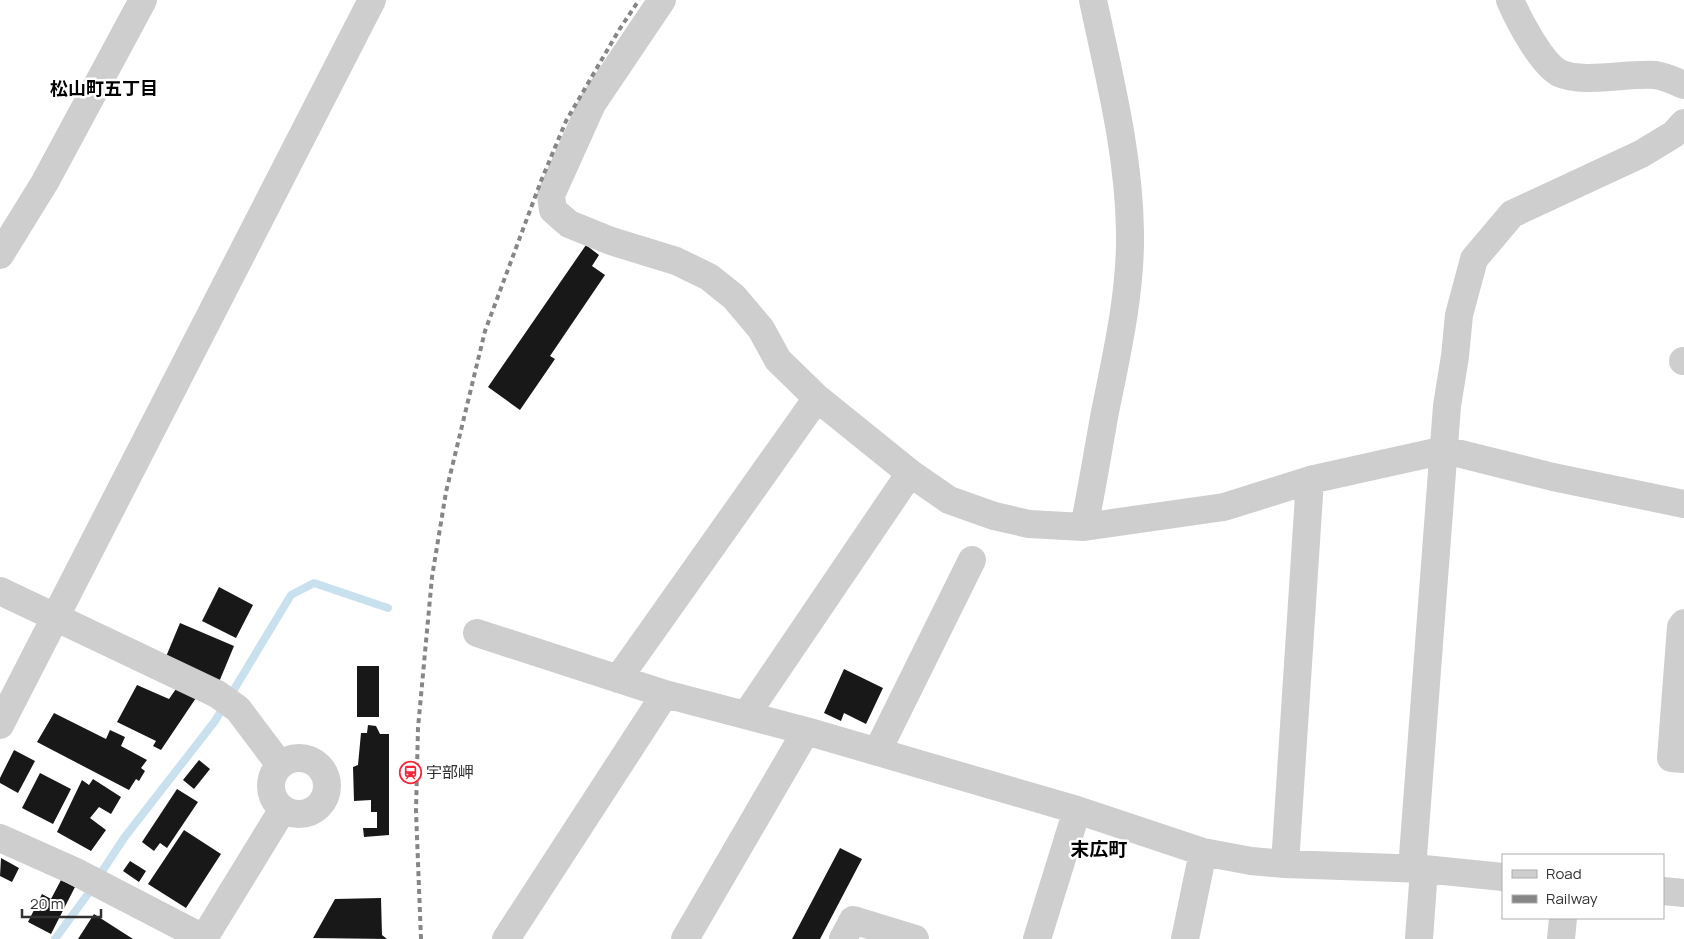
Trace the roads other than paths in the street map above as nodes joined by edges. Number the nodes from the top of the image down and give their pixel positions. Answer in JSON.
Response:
{"nodes":[{"id":1,"x":143,"y":0,"type":"edge"},
{"id":2,"x":372,"y":0,"type":"edge"},
{"id":3,"x":662,"y":0,"type":"edge"},
{"id":4,"x":1092,"y":0,"type":"edge"},
{"id":5,"x":1510,"y":0,"type":"edge"},
{"id":6,"x":1684,"y":84,"type":"edge"},
{"id":7,"x":1684,"y":123,"type":"edge"},
{"id":8,"x":0,"y":255,"type":"edge"},
{"id":9,"x":817,"y":398,"type":"junction"},
{"id":10,"x":1445,"y":450,"type":"junction"},
{"id":11,"x":910,"y":473,"type":"junction"},
{"id":12,"x":1310,"y":480,"type":"junction"},
{"id":13,"x":1684,"y":504,"type":"edge"},
{"id":14,"x":1084,"y":527,"type":"junction"},
{"id":15,"x":972,"y":560,"type":"dead end"},
{"id":16,"x":0,"y":592,"type":"edge"},
{"id":17,"x":54,"y":616,"type":"junction"},
{"id":18,"x":1684,"y":623,"type":"edge"},
{"id":19,"x":477,"y":633,"type":"dead end"},
{"id":20,"x":618,"y":679,"type":"junction"},
{"id":21,"x":664,"y":694,"type":"junction"},
{"id":22,"x":746,"y":715,"type":"junction"},
{"id":23,"x":0,"y":724,"type":"edge"},
{"id":24,"x":806,"y":731,"type":"junction"},
{"id":25,"x":877,"y":752,"type":"junction"},
{"id":26,"x":1684,"y":759,"type":"edge"},
{"id":27,"x":280,"y":765,"type":"junction"},
{"id":28,"x":283,"y":809,"type":"junction"},
{"id":29,"x":1077,"y":810,"type":"junction"},
{"id":30,"x":0,"y":838,"type":"edge"},
{"id":31,"x":1204,"y":852,"type":"junction"},
{"id":32,"x":1285,"y":864,"type":"junction"},
{"id":33,"x":1418,"y":869,"type":"junction"},
{"id":34,"x":1502,"y":876,"type":"edge"},
{"id":35,"x":1664,"y":891,"type":"edge"},
{"id":36,"x":1684,"y":893,"type":"edge"},
{"id":37,"x":1563,"y":919,"type":"edge"},
{"id":38,"x":192,"y":935,"type":"edge"},
{"id":39,"x":506,"y":939,"type":"edge"},
{"id":40,"x":685,"y":939,"type":"edge"},
{"id":41,"x":842,"y":939,"type":"edge"},
{"id":42,"x":915,"y":939,"type":"edge"},
{"id":43,"x":1037,"y":939,"type":"edge"},
{"id":44,"x":1185,"y":939,"type":"edge"},
{"id":45,"x":1419,"y":939,"type":"edge"},
{"id":46,"x":1561,"y":939,"type":"edge"}],
"edges":[{"from":1,"to":8,"type":"street"},
{"from":2,"to":17,"type":"street"},
{"from":3,"to":9,"type":"street"},
{"from":4,"to":14,"type":"street"},
{"from":5,"to":6,"type":"street"},
{"from":7,"to":10,"type":"street"},
{"from":9,"to":11,"type":"street"},
{"from":9,"to":20,"type":"street"},
{"from":10,"to":12,"type":"street"},
{"from":10,"to":13,"type":"street"},
{"from":10,"to":33,"type":"street"},
{"from":11,"to":14,"type":"street"},
{"from":11,"to":22,"type":"street"},
{"from":12,"to":14,"type":"street"},
{"from":12,"to":32,"type":"street"},
{"from":15,"to":25,"type":"street"},
{"from":16,"to":17,"type":"street"},
{"from":17,"to":23,"type":"street"},
{"from":17,"to":27,"type":"street"},
{"from":18,"to":26,"type":"street"},
{"from":19,"to":20,"type":"street"},
{"from":20,"to":21,"type":"street"},
{"from":21,"to":22,"type":"street"},
{"from":21,"to":39,"type":"street"},
{"from":22,"to":24,"type":"street"},
{"from":24,"to":25,"type":"street"},
{"from":24,"to":40,"type":"street"},
{"from":25,"to":29,"type":"street"},
{"from":27,"to":28,"type":"street"},
{"from":27,"to":28,"type":"street"},
{"from":28,"to":38,"type":"street"},
{"from":29,"to":31,"type":"street"},
{"from":29,"to":43,"type":"street"},
{"from":30,"to":38,"type":"street"},
{"from":31,"to":32,"type":"street"},
{"from":31,"to":44,"type":"street"},
{"from":32,"to":33,"type":"street"},
{"from":33,"to":34,"type":"street"},
{"from":33,"to":45,"type":"street"},
{"from":35,"to":36,"type":"street"},
{"from":37,"to":46,"type":"street"},
{"from":41,"to":42,"type":"street"}]}
